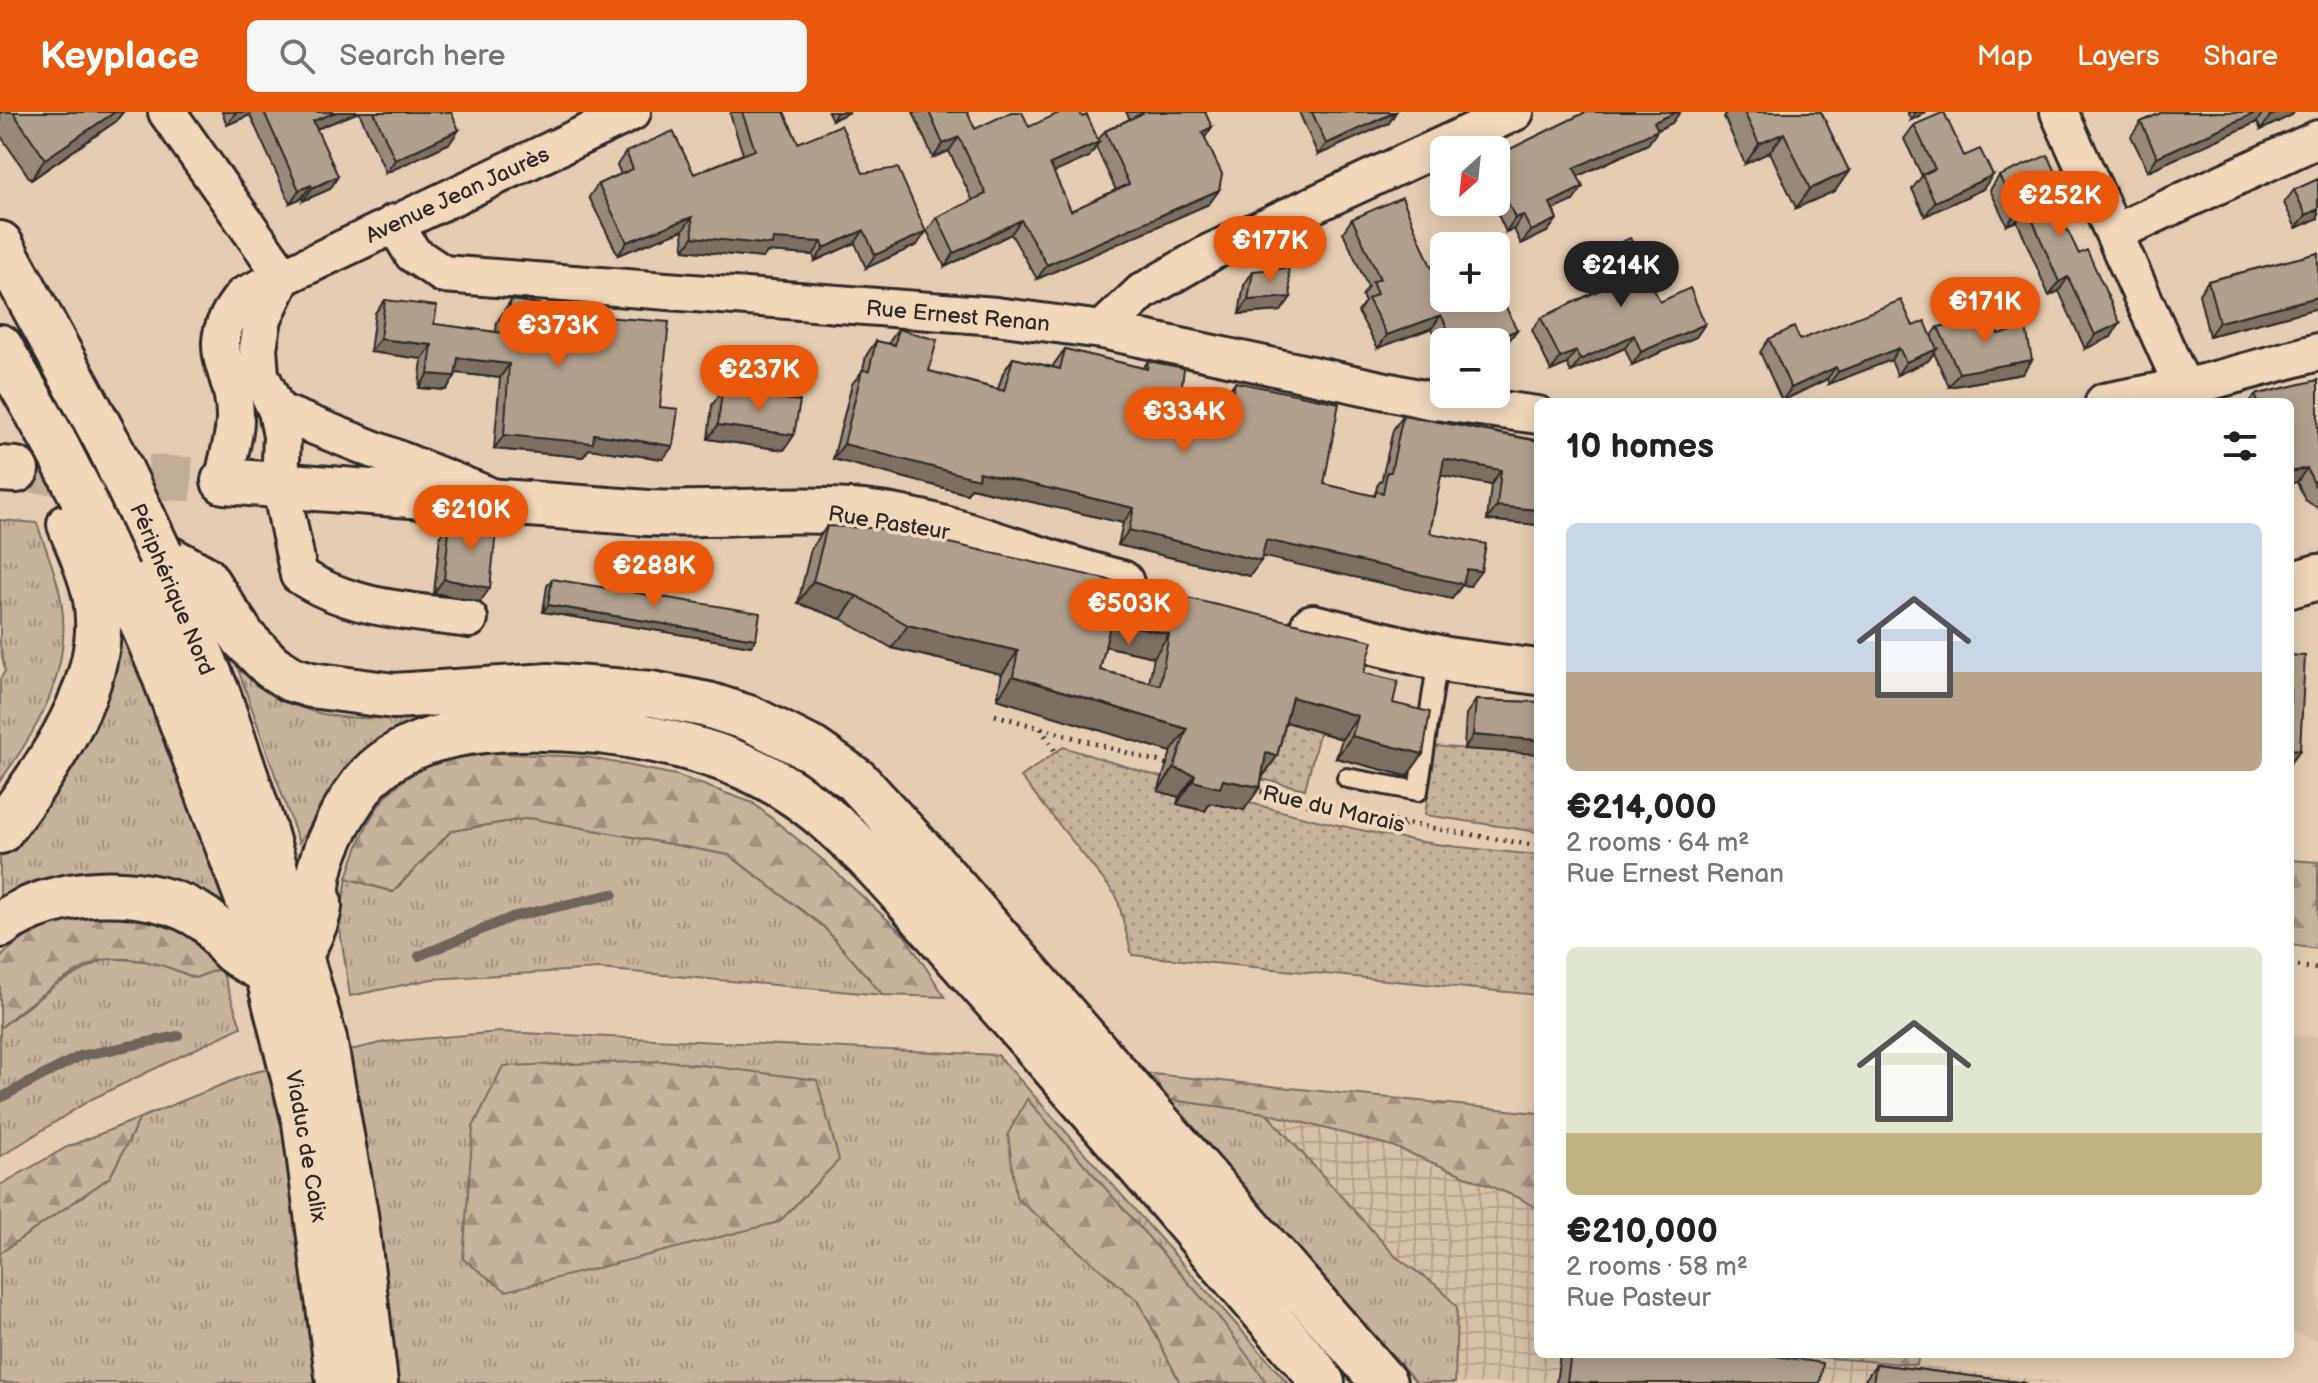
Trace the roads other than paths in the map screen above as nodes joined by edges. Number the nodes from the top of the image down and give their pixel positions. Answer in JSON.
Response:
{"nodes":[{"id":1,"x":167,"y":112,"type":"edge"},
{"id":2,"x":632,"y":112,"type":"edge"},
{"id":3,"x":1515,"y":112,"type":"edge"},
{"id":4,"x":2059,"y":112,"type":"edge"},
{"id":5,"x":2318,"y":139,"type":"edge"},
{"id":6,"x":394,"y":223,"type":"junction"},
{"id":7,"x":2114,"y":233,"type":"junction"},
{"id":8,"x":0,"y":244,"type":"edge"},
{"id":9,"x":283,"y":276,"type":"junction"},
{"id":10,"x":1102,"y":330,"type":"junction"},
{"id":11,"x":0,"y":347,"type":"edge"},
{"id":12,"x":2318,"y":352,"type":"edge"},
{"id":13,"x":2187,"y":394,"type":"edge"},
{"id":14,"x":2146,"y":398,"type":"edge"},
{"id":15,"x":277,"y":411,"type":"junction"},
{"id":16,"x":1534,"y":414,"type":"edge"},
{"id":17,"x":224,"y":481,"type":"joint"},
{"id":18,"x":280,"y":484,"type":"junction"},
{"id":19,"x":502,"y":501,"type":"junction"},
{"id":20,"x":167,"y":570,"type":"junction"},
{"id":21,"x":2318,"y":577,"type":"edge"},
{"id":22,"x":2294,"y":584,"type":"edge"},
{"id":23,"x":110,"y":589,"type":"junction"},
{"id":24,"x":1159,"y":592,"type":"edge"},
{"id":25,"x":469,"y":619,"type":"dead end"},
{"id":26,"x":1280,"y":620,"type":"edge"},
{"id":27,"x":1438,"y":658,"type":"junction"},
{"id":28,"x":1534,"y":671,"type":"edge"},
{"id":29,"x":1347,"y":778,"type":"dead end"},
{"id":30,"x":0,"y":831,"type":"edge"},
{"id":31,"x":271,"y":911,"type":"junction"},
{"id":32,"x":0,"y":925,"type":"edge"},
{"id":33,"x":284,"y":962,"type":"junction"},
{"id":34,"x":339,"y":1383,"type":"edge"},
{"id":35,"x":375,"y":1383,"type":"edge"},
{"id":36,"x":1322,"y":1383,"type":"edge"},
{"id":37,"x":1384,"y":1383,"type":"edge"}],
"edges":[{"from":1,"to":9,"type":"street"},
{"from":2,"to":6,"type":"street","name":"Avenue Jean Jaurès"},
{"from":3,"to":10,"type":"street"},
{"from":4,"to":7,"type":"street"},
{"from":5,"to":7,"type":"street"},
{"from":6,"to":9,"type":"street","name":"Avenue Jean Jaurès"},
{"from":6,"to":10,"type":"street","name":"Rue Ernest Renan"},
{"from":7,"to":13,"type":"street"},
{"from":8,"to":20,"type":"main road","name":"Périphérique Nord","bridge":true},
{"from":9,"to":15,"type":"street"},
{"from":9,"to":17,"type":"street","name":"Avenue Jean Jaurès"},
{"from":10,"to":16,"type":"street","name":"Rue Ernest Renan"},
{"from":11,"to":23,"type":"main road","name":"Périphérique Nord","bridge":true},
{"from":12,"to":13,"type":"street"},
{"from":13,"to":14,"type":"street"},
{"from":15,"to":18,"type":"street"},
{"from":15,"to":19,"type":"street"},
{"from":17,"to":18,"type":"main road","name":"Rue Pasteur"},
{"from":18,"to":19,"type":"main road","name":"Rue Pasteur"},
{"from":18,"to":25,"type":"street"},
{"from":19,"to":24,"type":"main road","name":"Rue Pasteur"},
{"from":20,"to":31,"type":"main road","name":"Périphérique Nord"},
{"from":20,"to":37,"type":"main road"},
{"from":21,"to":22,"type":"main road"},
{"from":23,"to":30,"type":"main road"},
{"from":23,"to":31,"type":"main road","name":"Périphérique Nord"},
{"from":26,"to":27,"type":"main road"},
{"from":27,"to":28,"type":"main road"},
{"from":27,"to":29,"type":"lane"},
{"from":31,"to":33,"type":"main road","name":"Viaduc de Calix"},
{"from":32,"to":33,"type":"main road"},
{"from":33,"to":34,"type":"main road","name":"Viaduc de Calix"},
{"from":33,"to":35,"type":"main road","name":"Viaduc de Calix"},
{"from":33,"to":36,"type":"main road"}]}
